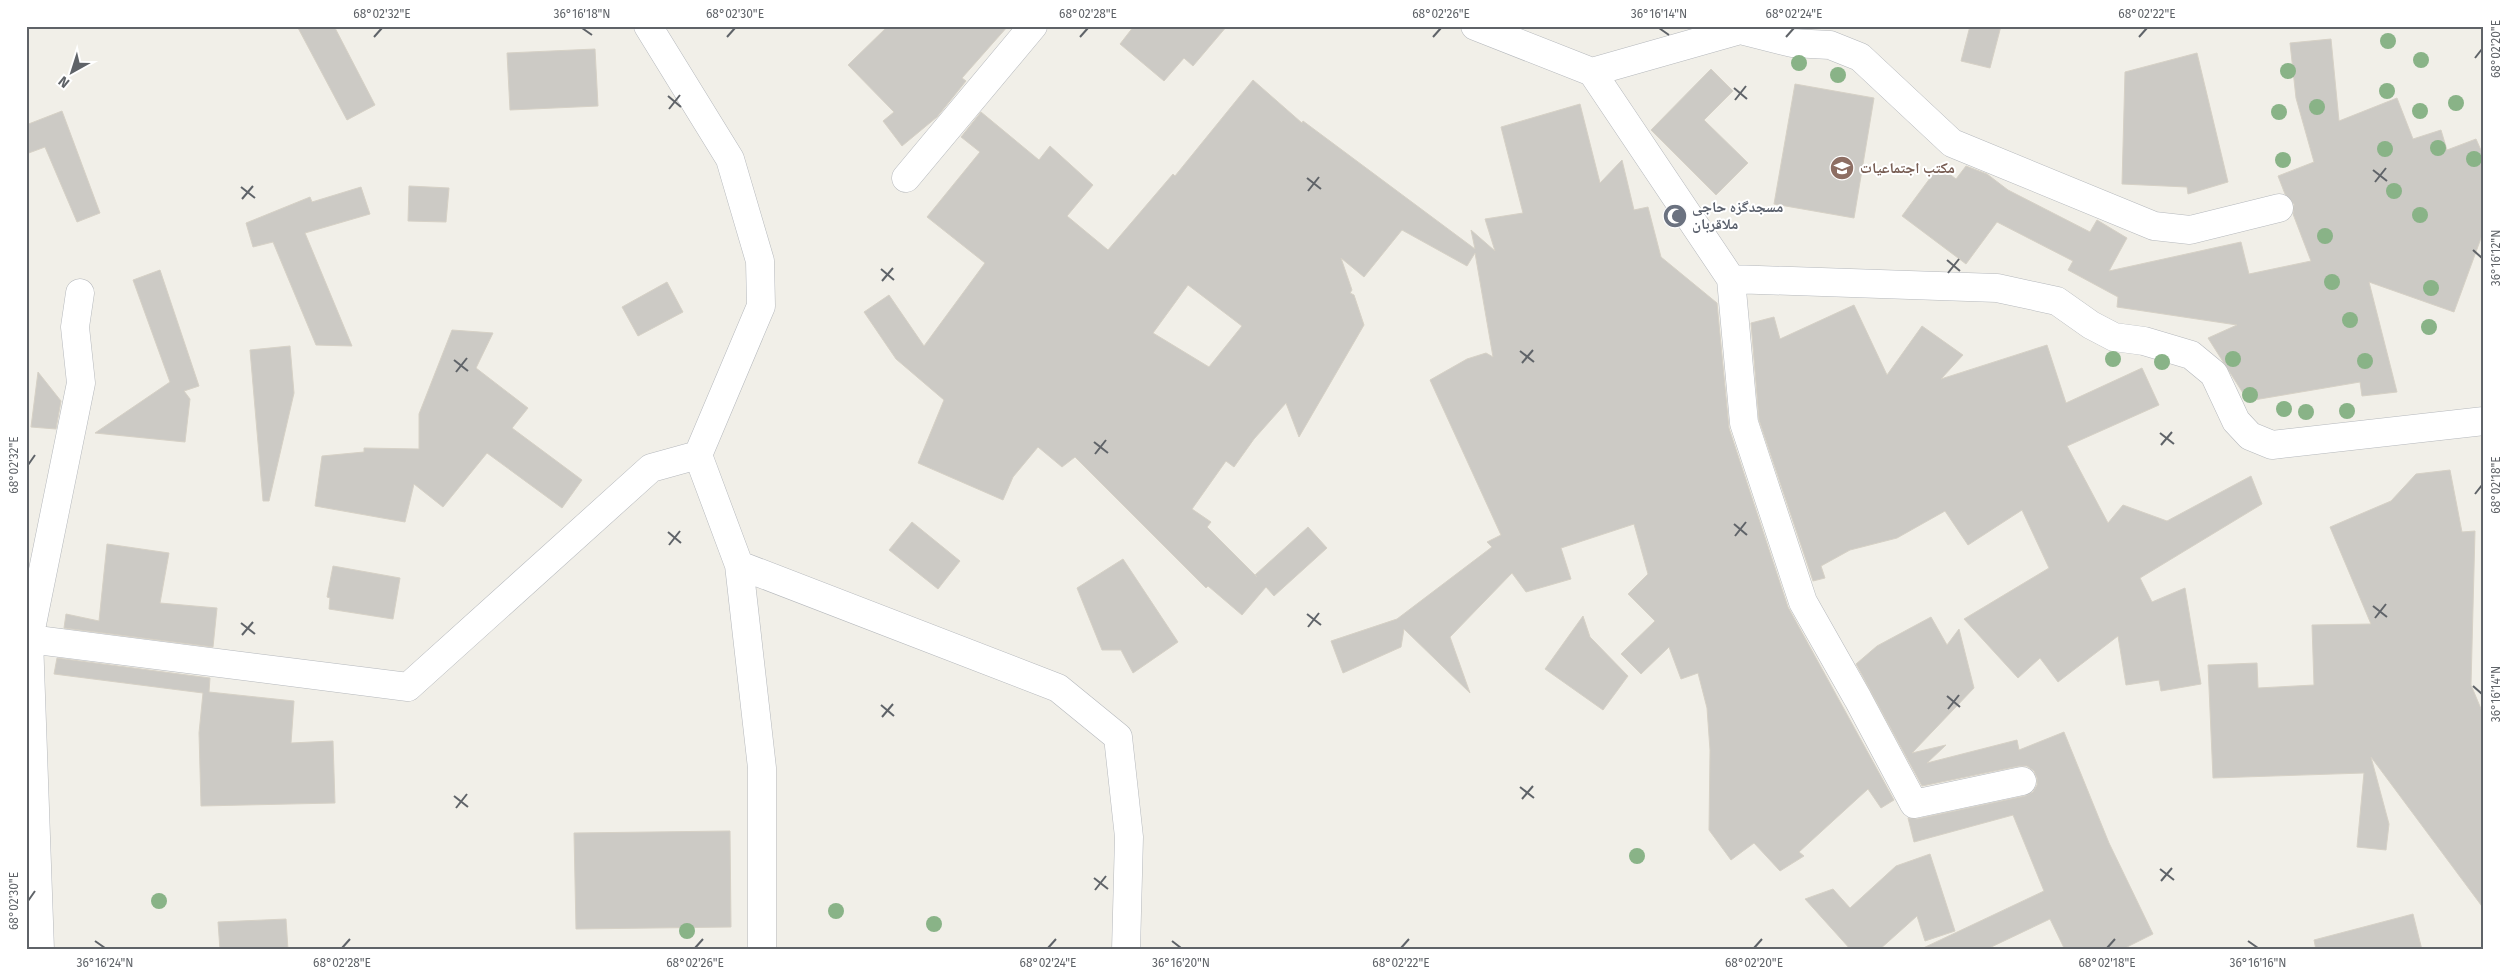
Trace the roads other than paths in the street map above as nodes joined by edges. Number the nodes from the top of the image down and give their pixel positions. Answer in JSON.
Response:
{"nodes":[{"id":1,"x":648,"y":26,"type":"edge"},
{"id":2,"x":1034,"y":26,"type":"edge"},
{"id":3,"x":1474,"y":26,"type":"edge"},
{"id":4,"x":1741,"y":27,"type":"edge"},
{"id":5,"x":1592,"y":72,"type":"junction"},
{"id":6,"x":906,"y":178,"type":"dead end"},
{"id":7,"x":2279,"y":208,"type":"dead end"},
{"id":8,"x":1731,"y":279,"type":"junction"},
{"id":9,"x":80,"y":293,"type":"dead end"},
{"id":10,"x":2484,"y":421,"type":"edge"},
{"id":11,"x":698,"y":455,"type":"junction"},
{"id":12,"x":738,"y":565,"type":"junction"},
{"id":13,"x":27,"y":638,"type":"edge"},
{"id":14,"x":2022,"y":781,"type":"dead end"},
{"id":15,"x":40,"y":950,"type":"edge"},
{"id":16,"x":762,"y":950,"type":"edge"},
{"id":17,"x":1126,"y":950,"type":"edge"}],
"edges":[{"from":1,"to":11,"type":"street"},
{"from":2,"to":6,"type":"street"},
{"from":3,"to":5,"type":"street"},
{"from":4,"to":5,"type":"street"},
{"from":4,"to":7,"type":"street"},
{"from":5,"to":8,"type":"street"},
{"from":8,"to":10,"type":"street"},
{"from":8,"to":14,"type":"street"},
{"from":9,"to":13,"type":"street"},
{"from":11,"to":12,"type":"street"},
{"from":11,"to":13,"type":"street"},
{"from":12,"to":16,"type":"street"},
{"from":12,"to":17,"type":"street"},
{"from":13,"to":15,"type":"street"}]}
